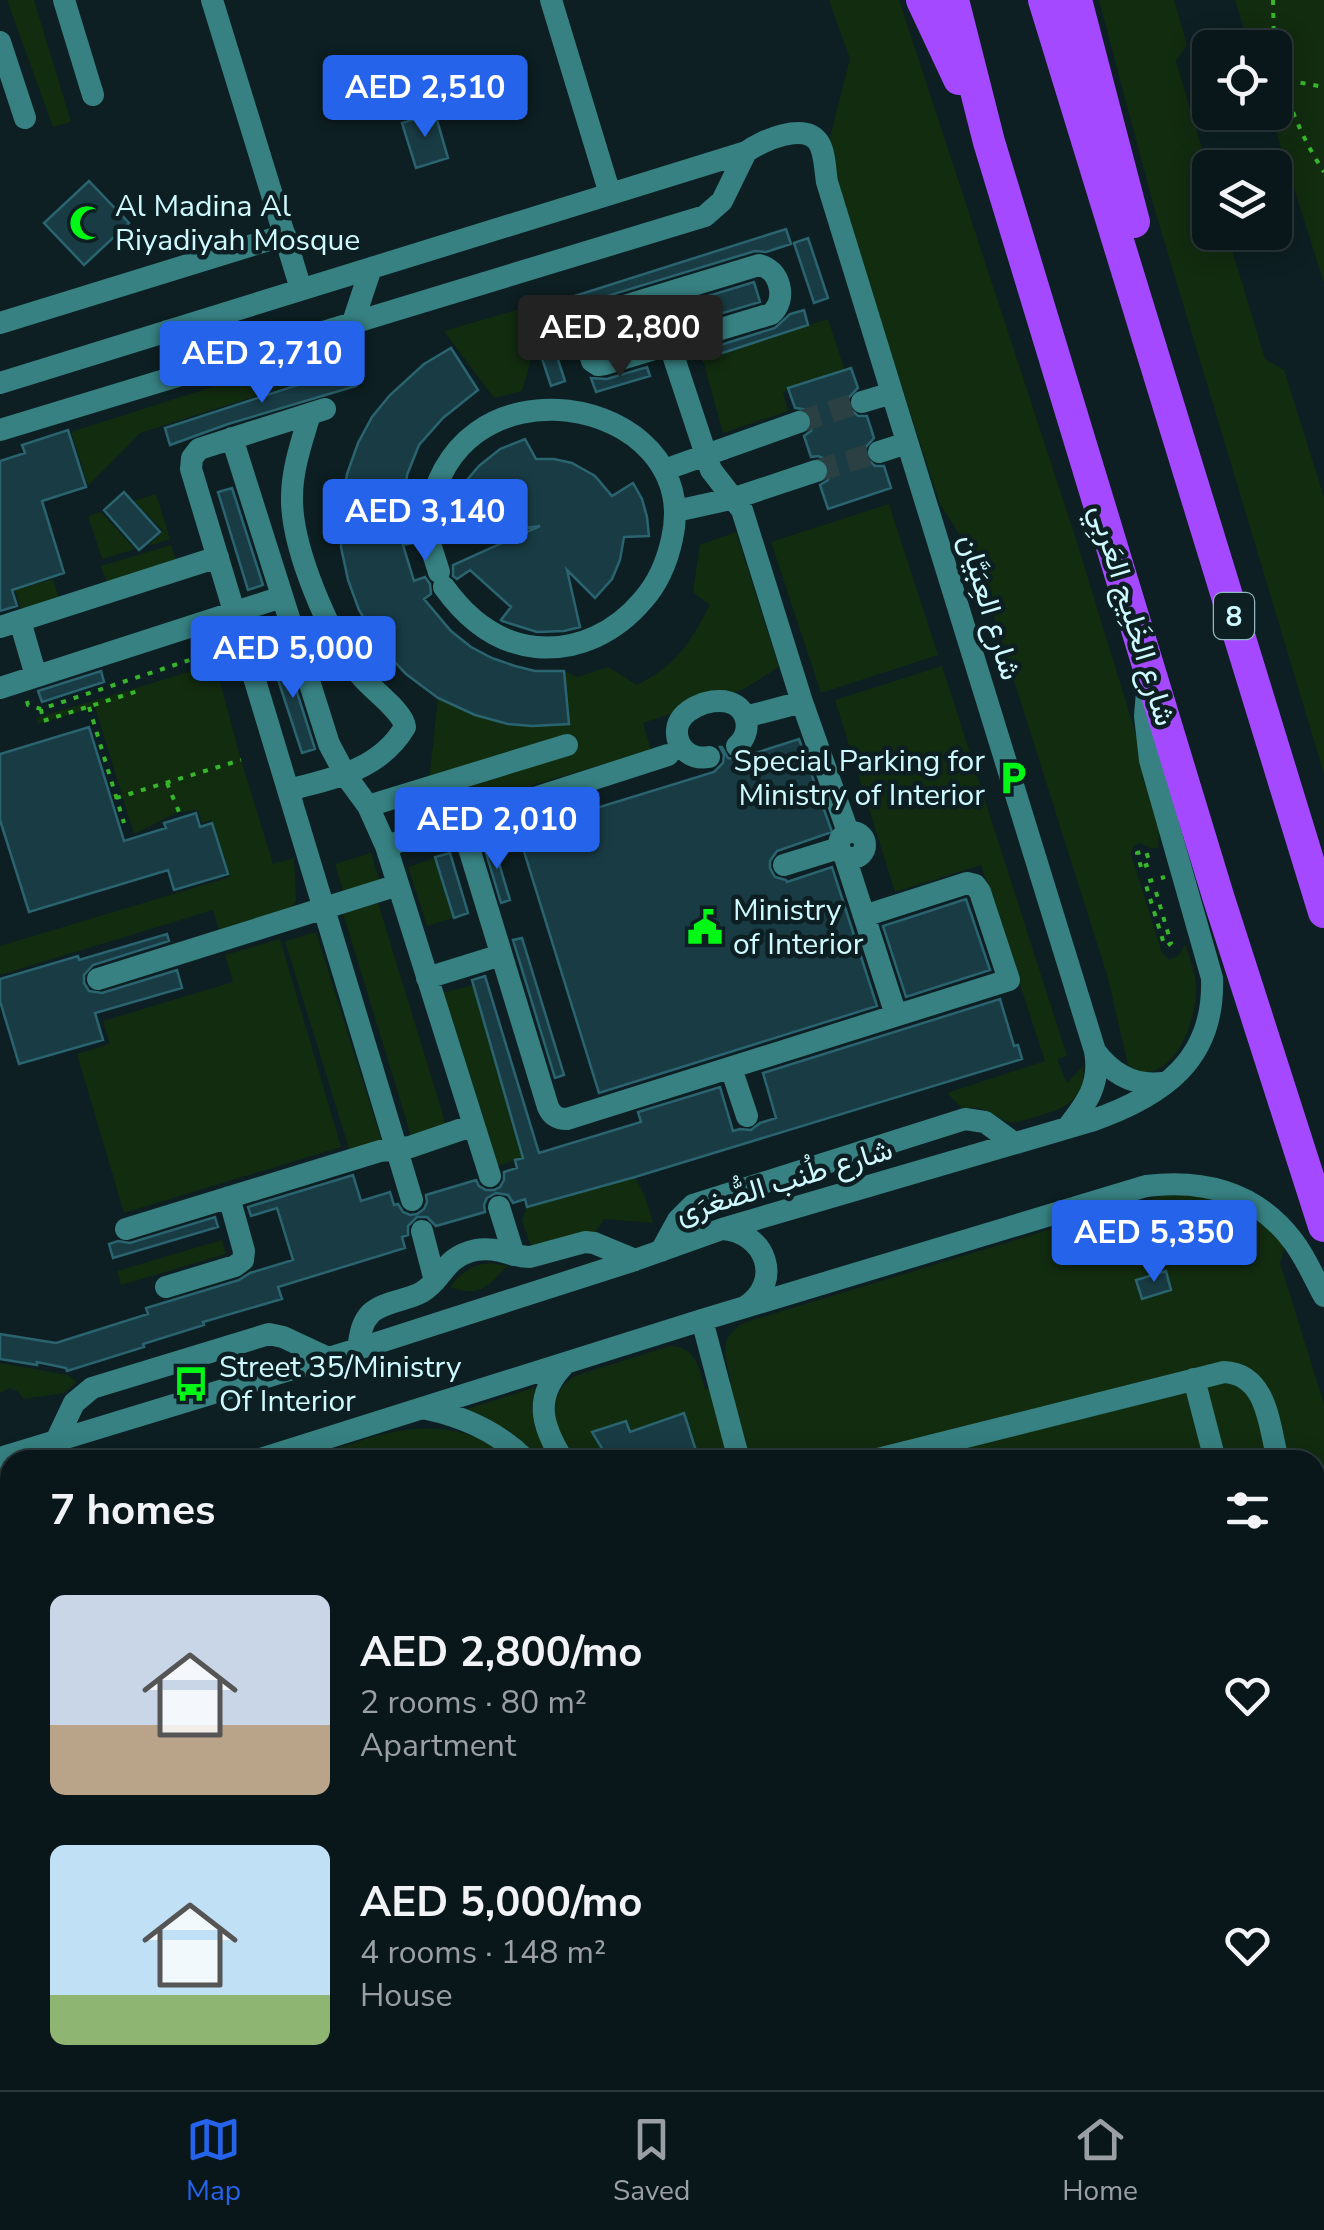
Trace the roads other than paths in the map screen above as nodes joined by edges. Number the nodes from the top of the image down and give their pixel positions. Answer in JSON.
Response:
{"nodes":[{"id":1,"x":64,"y":0,"type":"edge"},
{"id":2,"x":212,"y":0,"type":"edge"},
{"id":3,"x":551,"y":0,"type":"edge"},
{"id":4,"x":922,"y":0,"type":"edge"},
{"id":5,"x":953,"y":0,"type":"edge"},
{"id":6,"x":1044,"y":0,"type":"edge"},
{"id":7,"x":1076,"y":0,"type":"edge"},
{"id":8,"x":0,"y":42,"type":"edge"},
{"id":9,"x":93,"y":94,"type":"dead end"},
{"id":10,"x":25,"y":118,"type":"dead end"},
{"id":11,"x":989,"y":142,"type":"junction"},
{"id":12,"x":746,"y":152,"type":"junction"},
{"id":13,"x":610,"y":194,"type":"junction"},
{"id":14,"x":284,"y":235,"type":"junction"},
{"id":15,"x":371,"y":268,"type":"junction"},
{"id":16,"x":301,"y":290,"type":"junction"},
{"id":17,"x":1143,"y":320,"type":"junction"},
{"id":18,"x":353,"y":322,"type":"junction"},
{"id":19,"x":0,"y":323,"type":"edge"},
{"id":20,"x":167,"y":331,"type":"junction"},
{"id":21,"x":670,"y":346,"type":"junction"},
{"id":22,"x":206,"y":367,"type":"junction"},
{"id":23,"x":0,"y":383,"type":"edge"},
{"id":24,"x":892,"y":393,"type":"junction"},
{"id":25,"x":862,"y":402,"type":"tunnel mouth"},
{"id":26,"x":800,"y":422,"type":"tunnel mouth"},
{"id":27,"x":0,"y":430,"type":"edge"},
{"id":28,"x":232,"y":438,"type":"junction"},
{"id":29,"x":908,"y":443,"type":"junction"},
{"id":30,"x":879,"y":452,"type":"tunnel mouth"},
{"id":31,"x":705,"y":454,"type":"junction"},
{"id":32,"x":664,"y":470,"type":"junction"},
{"id":33,"x":816,"y":472,"type":"tunnel mouth"},
{"id":34,"x":734,"y":498,"type":"junction"},
{"id":35,"x":676,"y":511,"type":"junction"},
{"id":36,"x":218,"y":558,"type":"junction"},
{"id":37,"x":308,"y":570,"type":"junction"},
{"id":38,"x":280,"y":589,"type":"junction"},
{"id":39,"x":235,"y":613,"type":"junction"},
{"id":40,"x":10,"y":624,"type":"edge"},
{"id":41,"x":330,"y":626,"type":"junction"},
{"id":42,"x":295,"y":638,"type":"junction"},
{"id":43,"x":1150,"y":672,"type":"junction"},
{"id":44,"x":36,"y":676,"type":"junction"},
{"id":45,"x":0,"y":688,"type":"edge"},
{"id":46,"x":802,"y":702,"type":"junction"},
{"id":47,"x":745,"y":717,"type":"junction"},
{"id":48,"x":567,"y":745,"type":"dead end"},
{"id":49,"x":736,"y":746,"type":"dead end"},
{"id":50,"x":668,"y":754,"type":"dead end"},
{"id":51,"x":709,"y":757,"type":"dead end"},
{"id":52,"x":346,"y":776,"type":"junction"},
{"id":53,"x":288,"y":790,"type":"junction"},
{"id":54,"x":368,"y":806,"type":"junction"},
{"id":55,"x":461,"y":822,"type":"junction"},
{"id":56,"x":386,"y":846,"type":"junction"},
{"id":57,"x":844,"y":846,"type":"junction"},
{"id":58,"x":784,"y":865,"type":"dead end"},
{"id":59,"x":398,"y":885,"type":"junction"},
{"id":60,"x":324,"y":908,"type":"junction"},
{"id":61,"x":1324,"y":912,"type":"edge"},
{"id":62,"x":864,"y":916,"type":"junction"},
{"id":63,"x":501,"y":955,"type":"junction"},
{"id":64,"x":427,"y":978,"type":"junction"},
{"id":65,"x":98,"y":980,"type":"dead end"},
{"id":66,"x":896,"y":1015,"type":"junction"},
{"id":67,"x":1095,"y":1050,"type":"junction"},
{"id":68,"x":731,"y":1068,"type":"junction"},
{"id":69,"x":1170,"y":1081,"type":"junction"},
{"id":70,"x":748,"y":1116,"type":"dead end"},
{"id":71,"x":474,"y":1125,"type":"junction"},
{"id":72,"x":1066,"y":1128,"type":"junction"},
{"id":73,"x":1014,"y":1143,"type":"junction"},
{"id":74,"x":397,"y":1149,"type":"junction"},
{"id":75,"x":490,"y":1176,"type":"dead end"},
{"id":76,"x":229,"y":1197,"type":"junction"},
{"id":77,"x":412,"y":1200,"type":"dead end"},
{"id":78,"x":499,"y":1208,"type":"dead end"},
{"id":79,"x":1324,"y":1226,"type":"edge"},
{"id":80,"x":126,"y":1229,"type":"dead end"},
{"id":81,"x":722,"y":1229,"type":"junction"},
{"id":82,"x":422,"y":1231,"type":"dead end"},
{"id":83,"x":661,"y":1251,"type":"junction"},
{"id":84,"x":514,"y":1255,"type":"junction"},
{"id":85,"x":635,"y":1260,"type":"junction"},
{"id":86,"x":434,"y":1281,"type":"junction"},
{"id":87,"x":166,"y":1288,"type":"dead end"},
{"id":88,"x":1324,"y":1296,"type":"edge"},
{"id":89,"x":742,"y":1309,"type":"junction"},
{"id":90,"x":702,"y":1320,"type":"junction"},
{"id":91,"x":358,"y":1349,"type":"junction"},
{"id":92,"x":328,"y":1358,"type":"junction"},
{"id":93,"x":565,"y":1364,"type":"junction"},
{"id":94,"x":1194,"y":1379,"type":"junction"},
{"id":95,"x":423,"y":1408,"type":"junction"},
{"id":96,"x":56,"y":1441,"type":"junction"},
{"id":97,"x":26,"y":1450,"type":"edge"},
{"id":98,"x":289,"y":1450,"type":"edge"},
{"id":99,"x":515,"y":1450,"type":"edge"},
{"id":100,"x":557,"y":1450,"type":"edge"},
{"id":101,"x":736,"y":1450,"type":"edge"},
{"id":102,"x":914,"y":1450,"type":"edge"},
{"id":103,"x":1213,"y":1450,"type":"edge"},
{"id":104,"x":1275,"y":1450,"type":"edge"}],
"edges":[{"from":1,"to":9,"type":"street"},
{"from":2,"to":14,"type":"street"},
{"from":3,"to":13,"type":"street"},
{"from":4,"to":11,"type":"highway"},
{"from":5,"to":11,"type":"highway","name":"شارع الخَلِيج العَربِي"},
{"from":6,"to":17,"type":"highway","number":"8"},
{"from":7,"to":17,"type":"highway"},
{"from":8,"to":10,"type":"street"},
{"from":11,"to":43,"type":"highway","name":"شارع الخَلِيج العَربِي"},
{"from":12,"to":13,"type":"street","name":"شارع العِبَيَّان"},
{"from":12,"to":18,"type":"street"},
{"from":12,"to":24,"type":"street","name":"شارع العِبَيَّان"},
{"from":13,"to":15,"type":"street","name":"شارع العِبَيَّان"},
{"from":14,"to":16,"type":"street"},
{"from":14,"to":19,"type":"street"},
{"from":15,"to":16,"type":"street","name":"شارع العِبَيَّان"},
{"from":15,"to":18,"type":"street"},
{"from":16,"to":20,"type":"street","name":"شارع العِبَيَّان"},
{"from":17,"to":61,"type":"highway","number":"8"},
{"from":18,"to":22,"type":"street"},
{"from":20,"to":22,"type":"street"},
{"from":20,"to":23,"type":"street","name":"شارع العِبَيَّان"},
{"from":21,"to":21,"type":"street"},
{"from":21,"to":31,"type":"street"},
{"from":22,"to":27,"type":"street"},
{"from":24,"to":25,"type":"street"},
{"from":24,"to":29,"type":"street","name":"شارع العِبَيَّان"},
{"from":26,"to":31,"type":"street"},
{"from":28,"to":36,"type":"street"},
{"from":28,"to":37,"type":"street"},
{"from":28,"to":38,"type":"street"},
{"from":29,"to":30,"type":"street"},
{"from":29,"to":67,"type":"street","name":"شارع العِبَيَّان"},
{"from":31,"to":32,"type":"street"},
{"from":31,"to":34,"type":"street"},
{"from":32,"to":35,"type":"street"},
{"from":32,"to":35,"type":"street"},
{"from":33,"to":34,"type":"street"},
{"from":34,"to":35,"type":"street"},
{"from":34,"to":46,"type":"street"},
{"from":36,"to":39,"type":"street"},
{"from":36,"to":40,"type":"street"},
{"from":37,"to":38,"type":"street"},
{"from":37,"to":41,"type":"street"},
{"from":38,"to":39,"type":"street"},
{"from":38,"to":42,"type":"street"},
{"from":39,"to":44,"type":"street"},
{"from":39,"to":53,"type":"street"},
{"from":40,"to":44,"type":"street"},
{"from":41,"to":42,"type":"street"},
{"from":41,"to":52,"type":"street"},
{"from":42,"to":52,"type":"street"},
{"from":43,"to":69,"type":"street","name":"شارع طُنب الصُّغرَى"},
{"from":43,"to":79,"type":"highway","name":"شارع الخَلِيج العَربِي"},
{"from":44,"to":45,"type":"street"},
{"from":46,"to":47,"type":"street"},
{"from":46,"to":57,"type":"street"},
{"from":47,"to":49,"type":"street"},
{"from":47,"to":51,"type":"street"},
{"from":48,"to":54,"type":"street"},
{"from":50,"to":55,"type":"street"},
{"from":52,"to":53,"type":"street"},
{"from":52,"to":54,"type":"street"},
{"from":53,"to":60,"type":"street"},
{"from":54,"to":56,"type":"street"},
{"from":55,"to":56,"type":"street"},
{"from":55,"to":63,"type":"street"},
{"from":56,"to":59,"type":"street"},
{"from":57,"to":58,"type":"street"},
{"from":57,"to":62,"type":"street"},
{"from":59,"to":60,"type":"street"},
{"from":59,"to":64,"type":"street"},
{"from":60,"to":65,"type":"street"},
{"from":60,"to":74,"type":"street"},
{"from":62,"to":66,"type":"street"},
{"from":62,"to":66,"type":"street"},
{"from":63,"to":64,"type":"street"},
{"from":63,"to":68,"type":"street"},
{"from":64,"to":71,"type":"street"},
{"from":66,"to":68,"type":"street"},
{"from":67,"to":69,"type":"street"},
{"from":67,"to":72,"type":"street","name":"شارع العِبَيَّان"},
{"from":68,"to":70,"type":"street"},
{"from":69,"to":72,"type":"street","name":"شارع طُنب الصُّغرَى"},
{"from":71,"to":74,"type":"street"},
{"from":71,"to":75,"type":"street"},
{"from":72,"to":73,"type":"street","name":"شارع طُنب الصُّغرَى"},
{"from":73,"to":81,"type":"street","name":"شارع طُنب الصُّغرَى"},
{"from":73,"to":83,"type":"street"},
{"from":74,"to":76,"type":"street"},
{"from":74,"to":77,"type":"street"},
{"from":76,"to":80,"type":"street"},
{"from":76,"to":87,"type":"street"},
{"from":78,"to":84,"type":"street"},
{"from":81,"to":83,"type":"street","name":"شارع طُنب الصُّغرَى"},
{"from":81,"to":89,"type":"street"},
{"from":82,"to":86,"type":"street"},
{"from":83,"to":85,"type":"street","name":"شارع طُنب الصُّغرَى"},
{"from":84,"to":85,"type":"street"},
{"from":84,"to":86,"type":"street"},
{"from":85,"to":91,"type":"street","name":"شارع طُنب الصُّغرَى"},
{"from":86,"to":91,"type":"street"},
{"from":88,"to":89,"type":"street"},
{"from":89,"to":90,"type":"street"},
{"from":90,"to":93,"type":"street"},
{"from":90,"to":101,"type":"street"},
{"from":91,"to":92,"type":"street","name":"شارع طُنب الصُّغرَى"},
{"from":92,"to":96,"type":"street","name":"شارع طُنب الصُّغرَى"},
{"from":92,"to":96,"type":"street"},
{"from":93,"to":95,"type":"street"},
{"from":93,"to":100,"type":"street"},
{"from":94,"to":102,"type":"street"},
{"from":94,"to":103,"type":"street"},
{"from":94,"to":104,"type":"street"},
{"from":95,"to":98,"type":"street"},
{"from":95,"to":99,"type":"street"},
{"from":96,"to":97,"type":"street","name":"شارع طُنب الصُّغرَى"}]}
